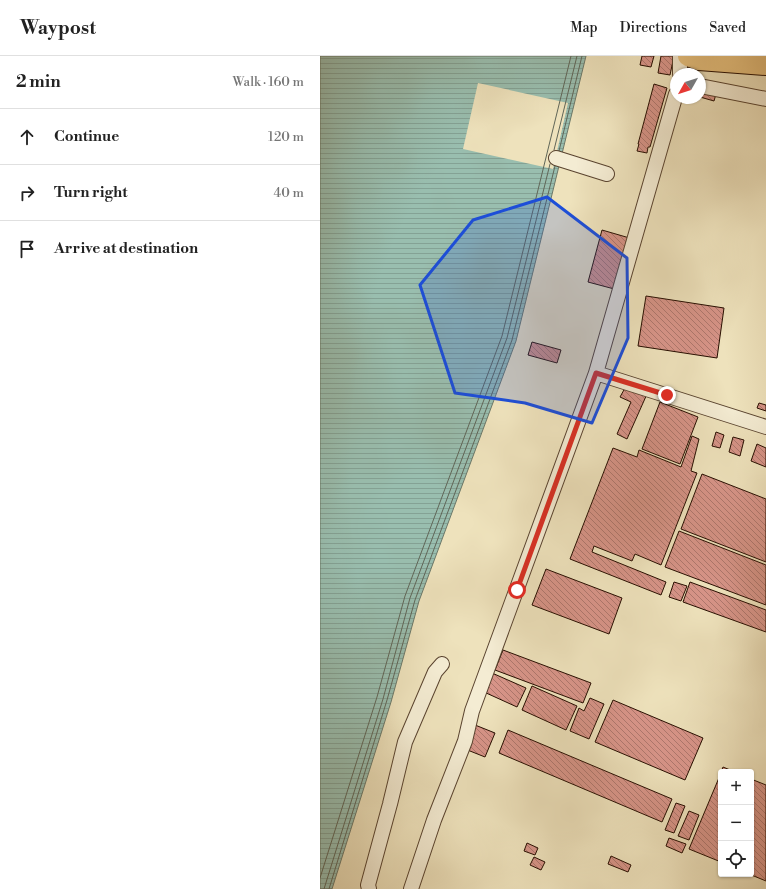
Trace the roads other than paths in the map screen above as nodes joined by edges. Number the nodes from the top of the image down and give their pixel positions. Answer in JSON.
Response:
{"nodes":[{"id":1,"x":680,"y":56,"type":"edge"},
{"id":2,"x":688,"y":56,"type":"edge"},
{"id":3,"x":766,"y":65,"type":"edge"},
{"id":4,"x":680,"y":68,"type":"edge"},
{"id":5,"x":706,"y":87,"type":"edge"},
{"id":6,"x":766,"y":99,"type":"edge"},
{"id":7,"x":673,"y":104,"type":"edge"},
{"id":8,"x":556,"y":158,"type":"dead end"},
{"id":9,"x":607,"y":174,"type":"dead end"},
{"id":10,"x":596,"y":373,"type":"junction"},
{"id":11,"x":766,"y":426,"type":"edge"},
{"id":12,"x":442,"y":664,"type":"dead end"},
{"id":13,"x":369,"y":889,"type":"edge"},
{"id":14,"x":411,"y":889,"type":"edge"}],
"edges":[{"from":1,"to":4,"type":"street"},
{"from":2,"to":3,"type":"highway"},
{"from":5,"to":6,"type":"street"},
{"from":7,"to":10,"type":"street"},
{"from":8,"to":9,"type":"street"},
{"from":10,"to":11,"type":"street"},
{"from":10,"to":14,"type":"street"},
{"from":12,"to":13,"type":"street"}]}
